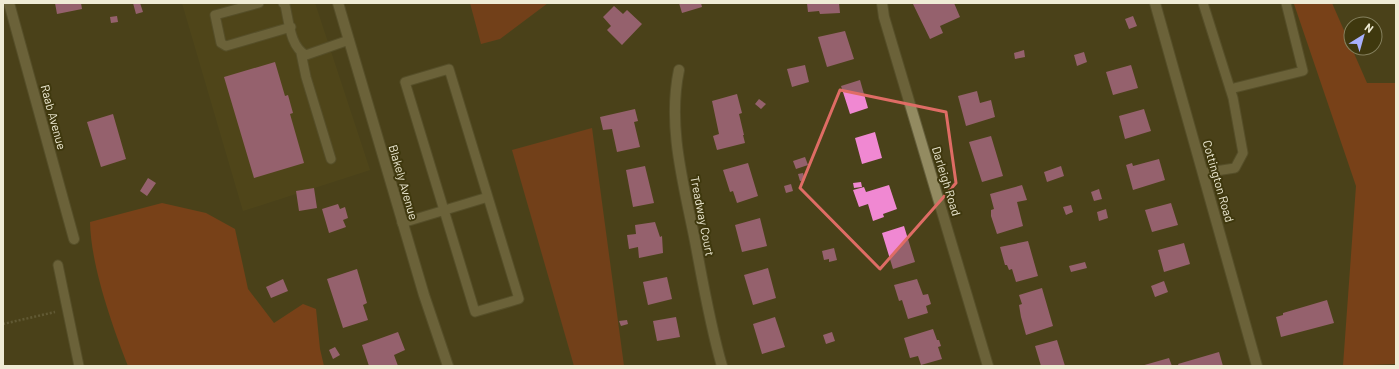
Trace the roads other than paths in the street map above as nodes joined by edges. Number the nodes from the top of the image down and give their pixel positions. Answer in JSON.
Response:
{"nodes":[{"id":1,"x":9,"y":3,"type":"edge"},
{"id":2,"x":259,"y":3,"type":"edge"},
{"id":3,"x":283,"y":3,"type":"edge"},
{"id":4,"x":338,"y":3,"type":"edge"},
{"id":5,"x":882,"y":3,"type":"edge"},
{"id":6,"x":1155,"y":3,"type":"edge"},
{"id":7,"x":1203,"y":3,"type":"edge"},
{"id":8,"x":1286,"y":3,"type":"edge"},
{"id":9,"x":290,"y":27,"type":"junction"},
{"id":10,"x":349,"y":40,"type":"junction"},
{"id":11,"x":301,"y":52,"type":"junction"},
{"id":12,"x":679,"y":70,"type":"dead end"},
{"id":13,"x":1230,"y":89,"type":"junction"},
{"id":14,"x":331,"y":159,"type":"dead end"},
{"id":15,"x":1203,"y":173,"type":"junction"},
{"id":16,"x":488,"y":197,"type":"junction"},
{"id":17,"x":444,"y":210,"type":"junction"},
{"id":18,"x":402,"y":223,"type":"junction"},
{"id":19,"x":74,"y":239,"type":"dead end"},
{"id":20,"x":58,"y":265,"type":"dead end"},
{"id":21,"x":79,"y":366,"type":"edge"},
{"id":22,"x":448,"y":366,"type":"edge"},
{"id":23,"x":722,"y":366,"type":"edge"},
{"id":24,"x":988,"y":366,"type":"edge"},
{"id":25,"x":1257,"y":366,"type":"edge"}],
"edges":[{"from":1,"to":19,"type":"street","name":"Raab Avenue"},
{"from":2,"to":9,"type":"lane"},
{"from":3,"to":9,"type":"lane"},
{"from":4,"to":10,"type":"street","name":"Blakely Avenue"},
{"from":5,"to":24,"type":"street","name":"Darleigh Road"},
{"from":6,"to":15,"type":"street","name":"Cottington Road"},
{"from":7,"to":13,"type":"lane"},
{"from":8,"to":13,"type":"lane"},
{"from":9,"to":11,"type":"lane"},
{"from":10,"to":11,"type":"lane"},
{"from":10,"to":18,"type":"street","name":"Blakely Avenue"},
{"from":11,"to":14,"type":"lane"},
{"from":12,"to":23,"type":"street","name":"Treadway Court"},
{"from":13,"to":15,"type":"lane"},
{"from":15,"to":25,"type":"street","name":"Cottington Road"},
{"from":16,"to":17,"type":"lane"},
{"from":16,"to":17,"type":"lane"},
{"from":16,"to":17,"type":"lane"},
{"from":17,"to":18,"type":"lane"},
{"from":18,"to":22,"type":"street","name":"Blakely Avenue"},
{"from":20,"to":21,"type":"lane"}]}
